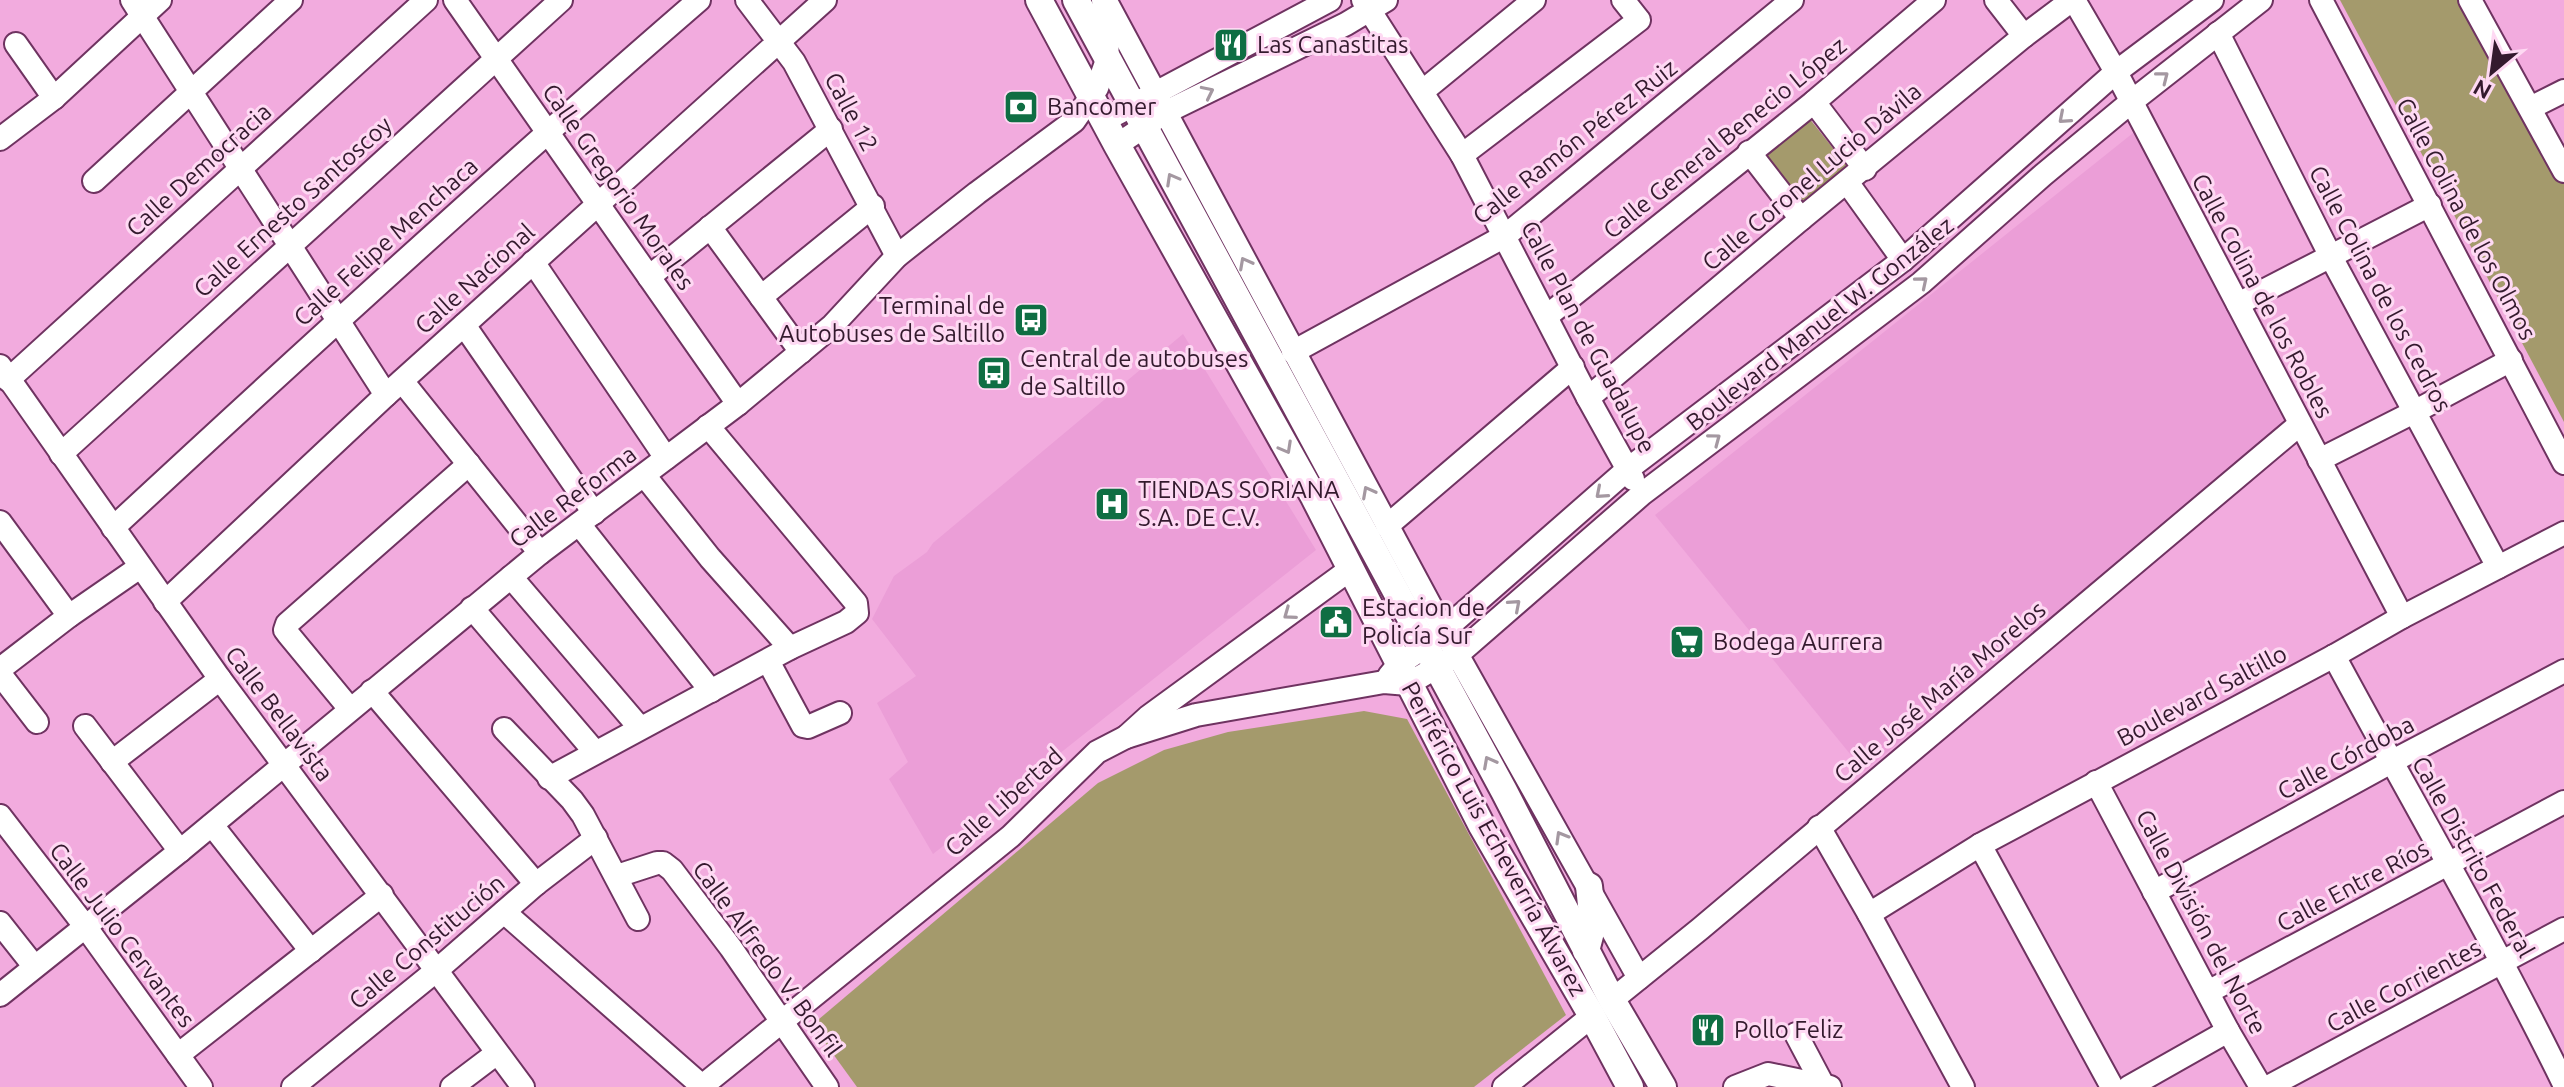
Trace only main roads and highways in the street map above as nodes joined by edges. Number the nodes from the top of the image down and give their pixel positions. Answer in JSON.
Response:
{"nodes":[{"id":1,"x":1039,"y":0,"type":"edge"},
{"id":2,"x":1076,"y":0,"type":"edge"},
{"id":3,"x":1589,"y":886,"type":"road end"},
{"id":4,"x":1586,"y":951,"type":"junction"},
{"id":5,"x":1602,"y":1008,"type":"junction"},
{"id":6,"x":1611,"y":1051,"type":"junction"},
{"id":7,"x":1630,"y":1087,"type":"edge"},
{"id":8,"x":1645,"y":1087,"type":"edge"},
{"id":9,"x":1663,"y":1087,"type":"edge"}],
"edges":[{"from":1,"to":5,"type":"main road","name":"Periférico Luis Echeverría Álvarez","one_way":true},
{"from":4,"to":2,"type":"main road","name":"Periférico Luis Echeverría Álvarez","one_way":true},
{"from":3,"to":4,"type":"main road"},
{"from":4,"to":5,"type":"main road","name":"Periférico Luis Echeverría Álvarez"},
{"from":5,"to":6,"type":"main road","name":"Periférico Luis Echeverría Álvarez"},
{"from":5,"to":9,"type":"main road","name":"Periférico Luis Echeverría Álvarez"},
{"from":6,"to":7,"type":"main road","name":"Periférico Luis Echeverría Álvarez"},
{"from":6,"to":8,"type":"main road"}]}
